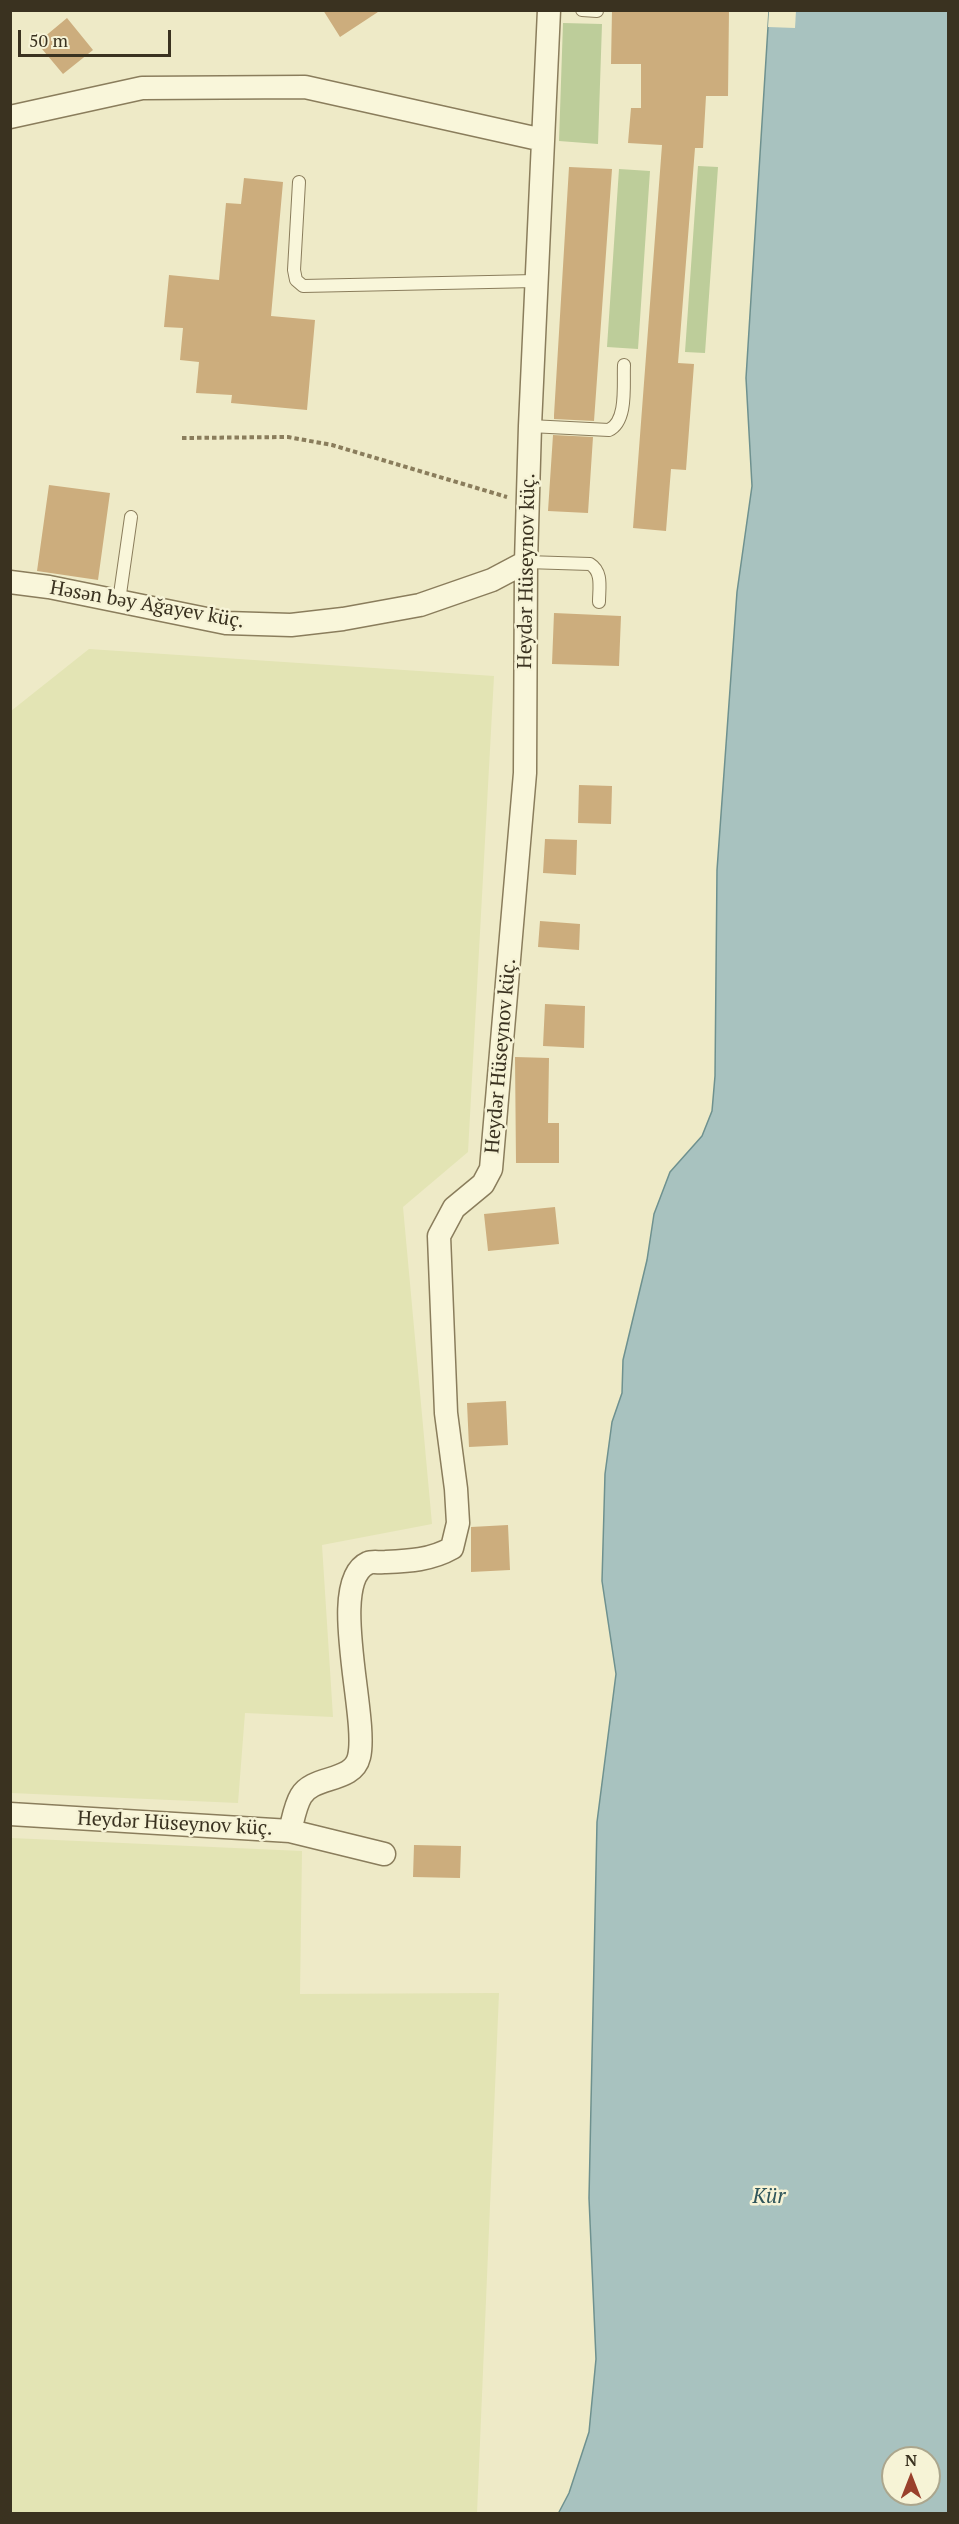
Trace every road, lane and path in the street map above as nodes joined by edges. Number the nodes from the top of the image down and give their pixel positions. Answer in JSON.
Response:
{"nodes":[{"id":1,"x":549,"y":10,"type":"edge"},
{"id":2,"x":582,"y":10,"type":"edge"},
{"id":3,"x":597,"y":11,"type":"edge"},
{"id":4,"x":10,"y":117,"type":"edge"},
{"id":5,"x":543,"y":140,"type":"junction"},
{"id":6,"x":299,"y":182,"type":"dead end"},
{"id":7,"x":535,"y":281,"type":"junction"},
{"id":8,"x":624,"y":365,"type":"dead end"},
{"id":9,"x":530,"y":426,"type":"junction"},
{"id":10,"x":182,"y":438,"type":"dead end"},
{"id":11,"x":528,"y":503,"type":"junction"},
{"id":12,"x":131,"y":517,"type":"dead end"},
{"id":13,"x":526,"y":562,"type":"junction"},
{"id":14,"x":10,"y":582,"type":"edge"},
{"id":15,"x":119,"y":601,"type":"junction"},
{"id":16,"x":599,"y":602,"type":"dead end"},
{"id":17,"x":10,"y":1814,"type":"edge"},
{"id":18,"x":290,"y":1831,"type":"junction"},
{"id":19,"x":384,"y":1854,"type":"dead end"}],
"edges":[{"from":1,"to":5,"type":"street","name":"Heydər Hüseynov küç."},
{"from":2,"to":3,"type":"lane"},
{"from":4,"to":5,"type":"street"},
{"from":5,"to":7,"type":"street","name":"Heydər Hüseynov küç."},
{"from":6,"to":7,"type":"lane"},
{"from":7,"to":9,"type":"street","name":"Heydər Hüseynov küç."},
{"from":8,"to":9,"type":"lane"},
{"from":9,"to":11,"type":"street","name":"Heydər Hüseynov küç."},
{"from":10,"to":11,"type":"path"},
{"from":11,"to":13,"type":"street","name":"Heydər Hüseynov küç."},
{"from":12,"to":15,"type":"lane"},
{"from":13,"to":15,"type":"street","name":"Həsən bəy Ağayev küç."},
{"from":13,"to":16,"type":"lane"},
{"from":13,"to":18,"type":"street","name":"Heydər Hüseynov küç."},
{"from":14,"to":15,"type":"street","name":"Həsən bəy Ağayev küç."},
{"from":17,"to":18,"type":"street","name":"Heydər Hüseynov küç."},
{"from":18,"to":19,"type":"street"}]}
